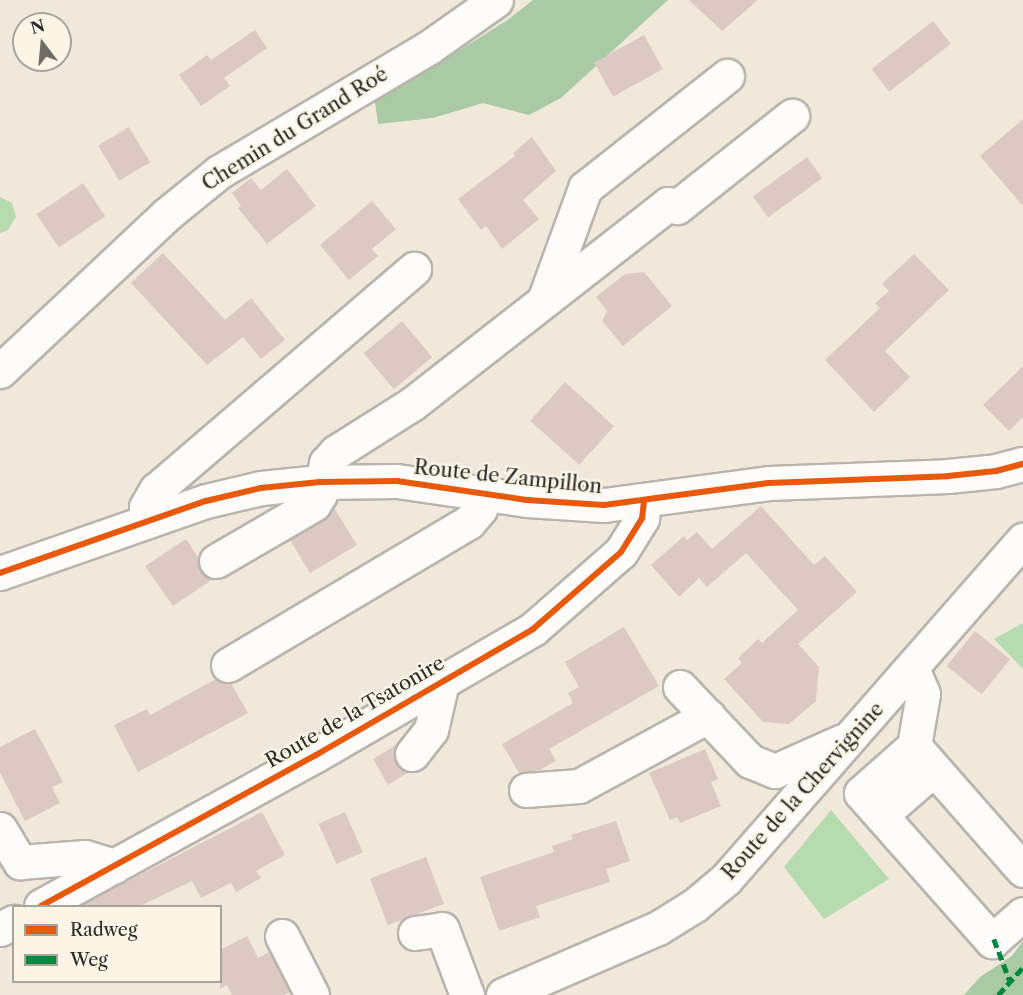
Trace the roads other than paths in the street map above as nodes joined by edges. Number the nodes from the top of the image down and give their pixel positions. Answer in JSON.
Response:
{"nodes":[{"id":1,"x":496,"y":0,"type":"edge"},
{"id":2,"x":727,"y":76,"type":"dead end"},
{"id":3,"x":792,"y":116,"type":"dead end"},
{"id":4,"x":414,"y":269,"type":"dead end"},
{"id":5,"x":545,"y":298,"type":"junction"},
{"id":6,"x":0,"y":371,"type":"edge"},
{"id":7,"x":1023,"y":464,"type":"edge"},
{"id":8,"x":320,"y":482,"type":"junction"},
{"id":9,"x":486,"y":493,"type":"junction"},
{"id":10,"x":644,"y":502,"type":"junction"},
{"id":11,"x":147,"y":520,"type":"junction"},
{"id":12,"x":1023,"y":542,"type":"edge"},
{"id":13,"x":216,"y":561,"type":"dead end"},
{"id":14,"x":0,"y":573,"type":"edge"},
{"id":15,"x":228,"y":665,"type":"dead end"},
{"id":16,"x":912,"y":668,"type":"junction"},
{"id":17,"x":442,"y":682,"type":"junction"},
{"id":18,"x":680,"y":687,"type":"dead end"},
{"id":19,"x":708,"y":716,"type":"junction"},
{"id":20,"x":852,"y":737,"type":"junction"},
{"id":21,"x":412,"y":754,"type":"dead end"},
{"id":22,"x":924,"y":757,"type":"junction"},
{"id":23,"x":526,"y":790,"type":"dead end"},
{"id":24,"x":0,"y":829,"type":"edge"},
{"id":25,"x":115,"y":866,"type":"junction"},
{"id":26,"x":1023,"y":870,"type":"edge"},
{"id":27,"x":43,"y":905,"type":"edge"},
{"id":28,"x":1023,"y":914,"type":"edge"},
{"id":29,"x":415,"y":933,"type":"dead end"},
{"id":30,"x":282,"y":936,"type":"dead end"},
{"id":31,"x":312,"y":995,"type":"edge"},
{"id":32,"x":467,"y":995,"type":"edge"},
{"id":33,"x":503,"y":995,"type":"edge"}],
"edges":[{"from":1,"to":6,"type":"street","name":"Chemin du Grand Roé"},
{"from":2,"to":5,"type":"street"},
{"from":3,"to":5,"type":"street"},
{"from":4,"to":11,"type":"street"},
{"from":5,"to":8,"type":"street"},
{"from":7,"to":10,"type":"street","name":"Route de Zampillon"},
{"from":8,"to":9,"type":"street","name":"Route de Zampillon"},
{"from":8,"to":11,"type":"street","name":"Route de Zampillon"},
{"from":8,"to":13,"type":"street"},
{"from":9,"to":10,"type":"street","name":"Route de Zampillon"},
{"from":9,"to":15,"type":"street"},
{"from":10,"to":17,"type":"street","name":"Route de la Tsatonire"},
{"from":11,"to":14,"type":"street","name":"Route de Zampillon"},
{"from":12,"to":16,"type":"street","name":"Route de la Chervignine"},
{"from":16,"to":20,"type":"street","name":"Route de la Chervignine"},
{"from":16,"to":22,"type":"street"},
{"from":17,"to":21,"type":"street"},
{"from":17,"to":25,"type":"street","name":"Route de la Tsatonire"},
{"from":18,"to":19,"type":"street"},
{"from":19,"to":20,"type":"street"},
{"from":19,"to":23,"type":"street"},
{"from":20,"to":33,"type":"street","name":"Route de la Chervignine"},
{"from":22,"to":26,"type":"street"},
{"from":22,"to":28,"type":"street"},
{"from":24,"to":25,"type":"street"},
{"from":25,"to":27,"type":"street","name":"Route de la Tsatonire"},
{"from":29,"to":32,"type":"street"},
{"from":30,"to":31,"type":"street"}]}
